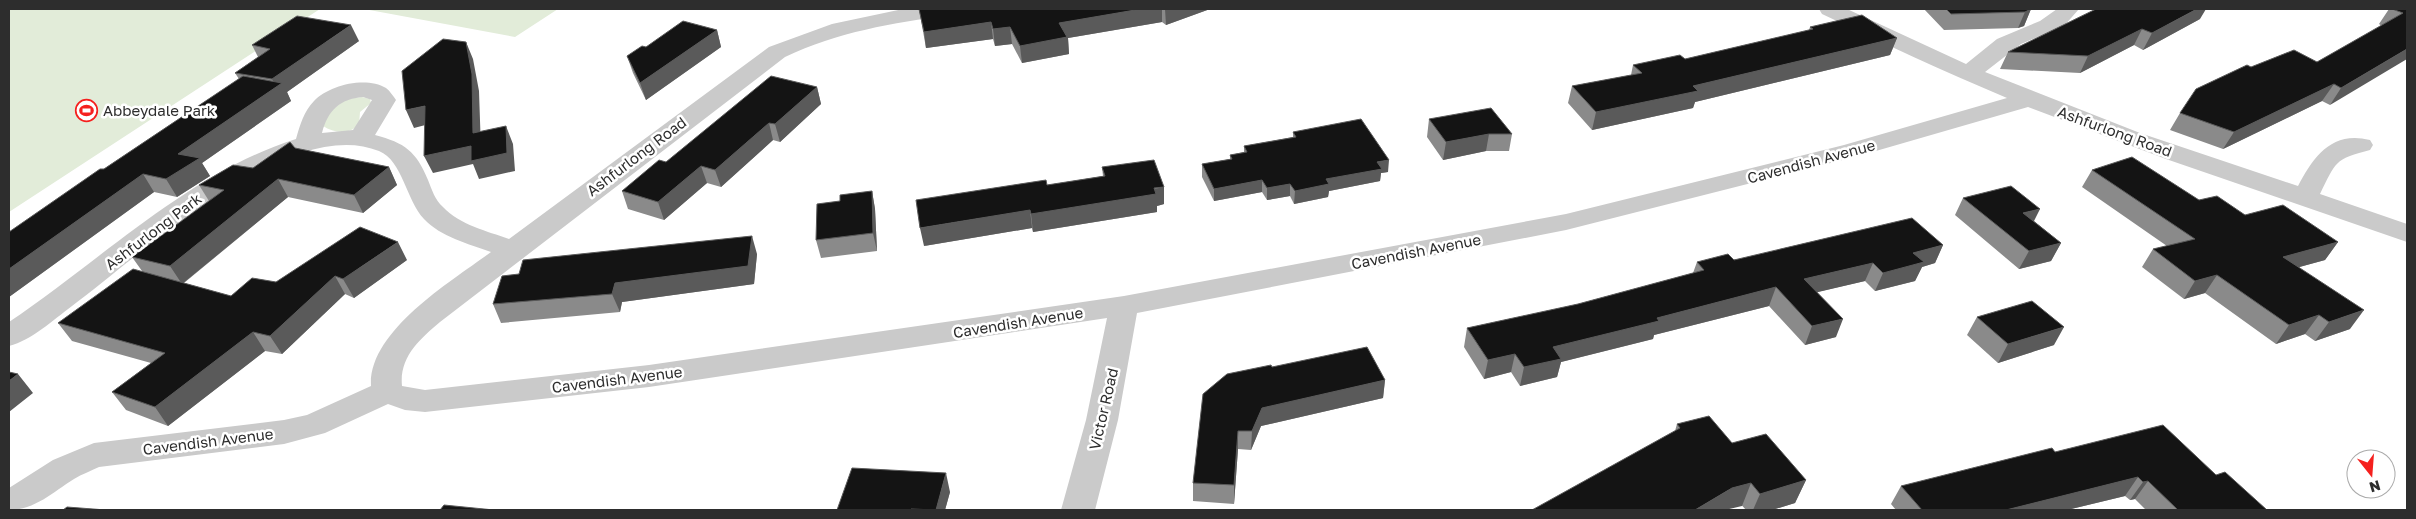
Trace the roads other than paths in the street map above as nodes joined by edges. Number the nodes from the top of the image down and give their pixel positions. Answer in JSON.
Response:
{"nodes":[{"id":1,"x":950,"y":9,"type":"edge"},
{"id":2,"x":1830,"y":9,"type":"edge"},
{"id":3,"x":2068,"y":9,"type":"edge"},
{"id":4,"x":1968,"y":74,"type":"junction"},
{"id":5,"x":2029,"y":99,"type":"junction"},
{"id":6,"x":361,"y":138,"type":"junction"},
{"id":7,"x":307,"y":143,"type":"junction"},
{"id":8,"x":2360,"y":145,"type":"dead end"},
{"id":9,"x":2306,"y":196,"type":"junction"},
{"id":10,"x":2407,"y":234,"type":"edge"},
{"id":11,"x":511,"y":250,"type":"junction"},
{"id":12,"x":1124,"y":306,"type":"junction"},
{"id":13,"x":9,"y":336,"type":"edge"},
{"id":14,"x":387,"y":392,"type":"junction"},
{"id":15,"x":9,"y":501,"type":"edge"},
{"id":16,"x":1078,"y":510,"type":"edge"}],
"edges":[{"from":1,"to":11,"type":"street","name":"Ashfurlong Road"},
{"from":2,"to":4,"type":"street","name":"Ashfurlong Road"},
{"from":3,"to":4,"type":"street"},
{"from":4,"to":5,"type":"street","name":"Ashfurlong Road"},
{"from":5,"to":9,"type":"street","name":"Ashfurlong Road"},
{"from":5,"to":12,"type":"street","name":"Cavendish Avenue"},
{"from":6,"to":7,"type":"street","name":"Ashfurlong Park"},
{"from":6,"to":7,"type":"street"},
{"from":6,"to":11,"type":"street","name":"Ashfurlong Park"},
{"from":7,"to":13,"type":"street","name":"Ashfurlong Park"},
{"from":8,"to":9,"type":"street"},
{"from":9,"to":10,"type":"street","name":"Ashfurlong Road"},
{"from":11,"to":14,"type":"street","name":"Ashfurlong Road"},
{"from":12,"to":14,"type":"street","name":"Cavendish Avenue"},
{"from":12,"to":16,"type":"street","name":"Victor Road"},
{"from":14,"to":15,"type":"street","name":"Cavendish Avenue"}]}
